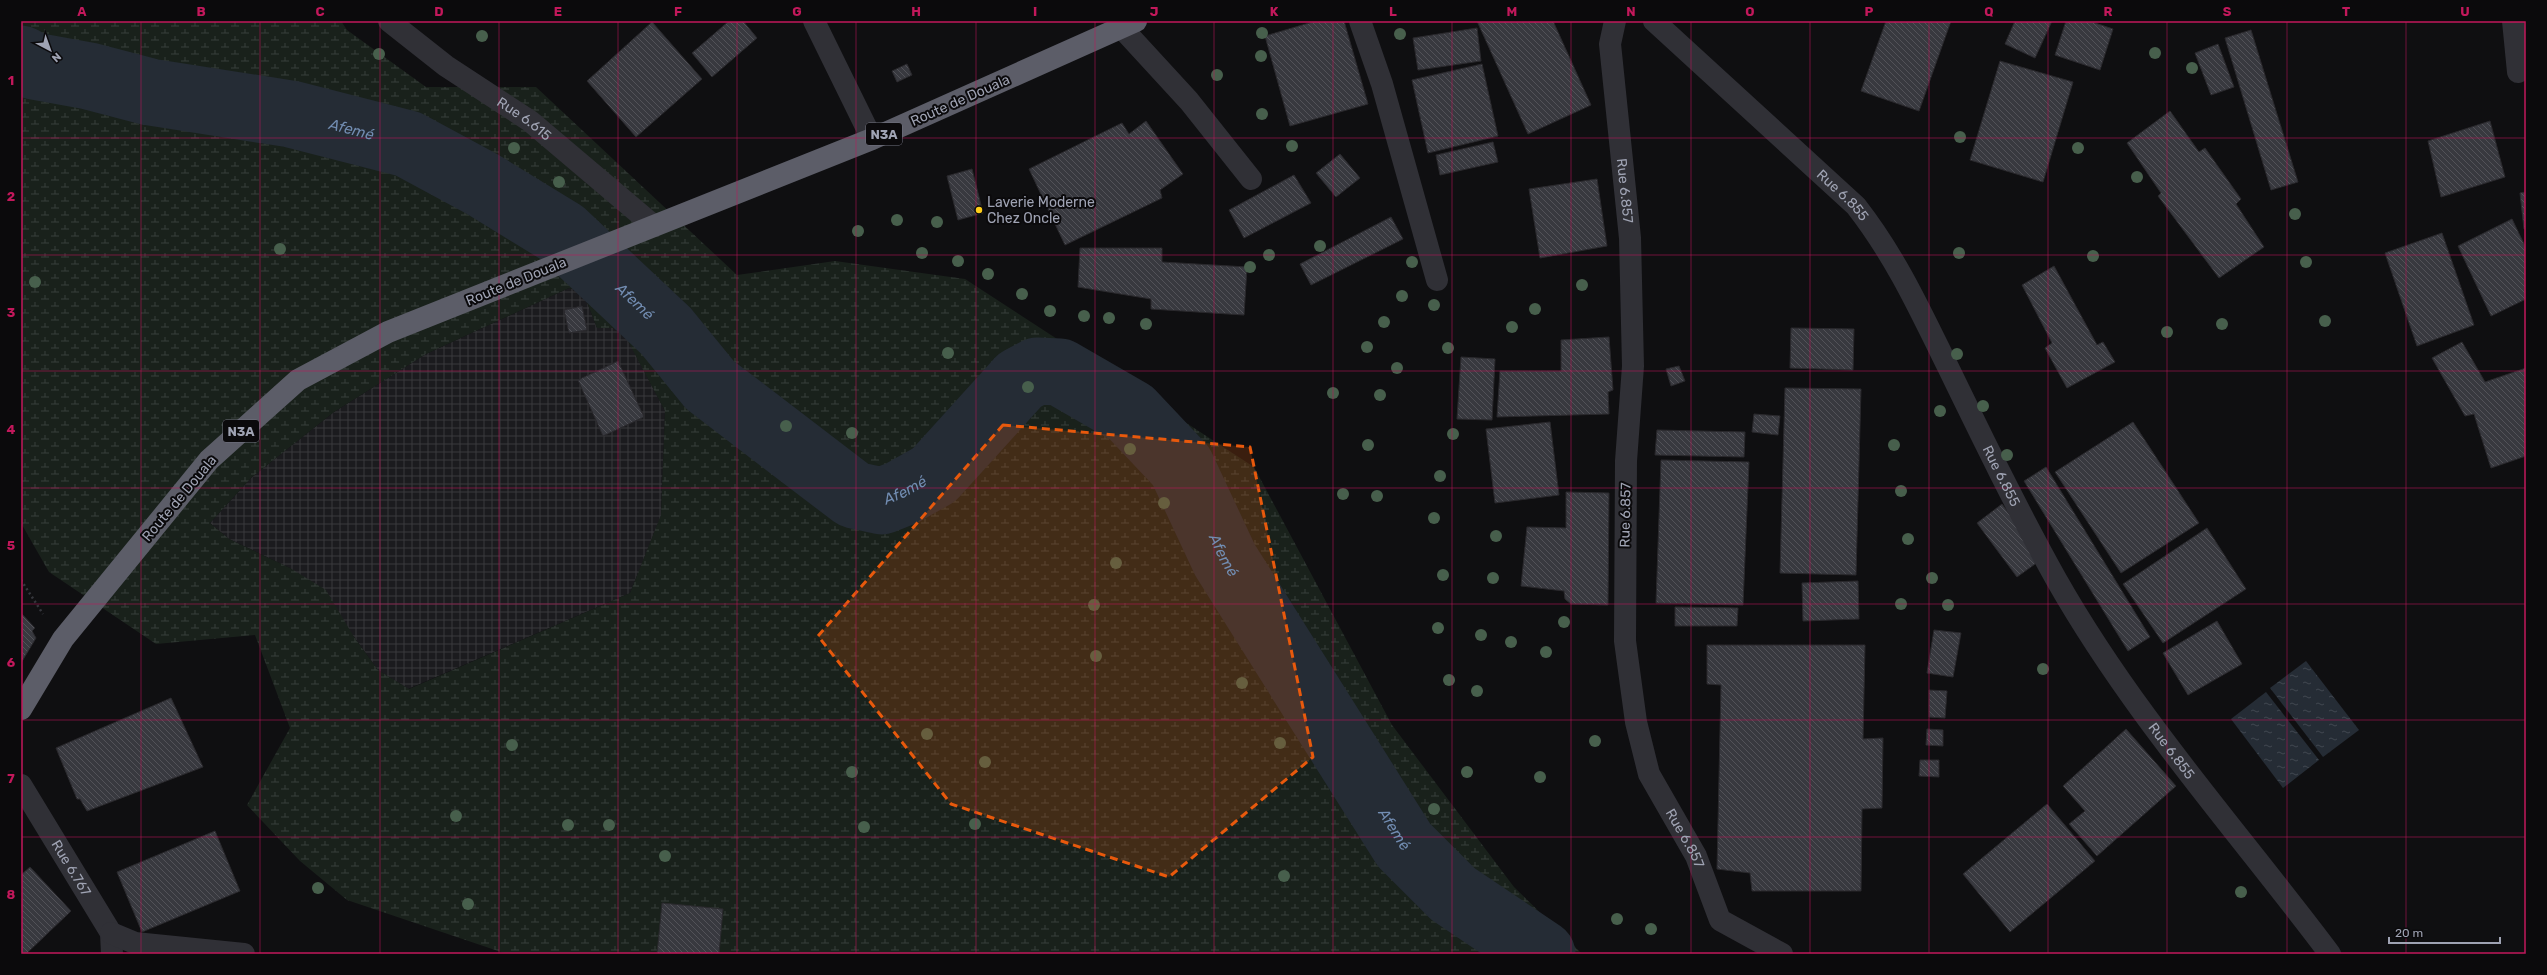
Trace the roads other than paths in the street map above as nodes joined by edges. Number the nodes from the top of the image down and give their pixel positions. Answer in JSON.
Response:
{"nodes":[{"id":1,"x":389,"y":21,"type":"edge"},
{"id":2,"x":814,"y":21,"type":"edge"},
{"id":3,"x":1360,"y":21,"type":"edge"},
{"id":4,"x":1615,"y":21,"type":"edge"},
{"id":5,"x":1654,"y":21,"type":"edge"},
{"id":6,"x":2513,"y":21,"type":"edge"},
{"id":7,"x":1128,"y":24,"type":"edge"},
{"id":8,"x":2518,"y":72,"type":"dead end"},
{"id":9,"x":872,"y":139,"type":"junction"},
{"id":10,"x":1251,"y":179,"type":"dead end"},
{"id":11,"x":654,"y":226,"type":"junction"},
{"id":12,"x":1437,"y":280,"type":"dead end"},
{"id":13,"x":21,"y":709,"type":"edge"},
{"id":14,"x":21,"y":785,"type":"edge"},
{"id":15,"x":112,"y":932,"type":"junction"},
{"id":16,"x":112,"y":954,"type":"edge"},
{"id":17,"x":244,"y":954,"type":"edge"},
{"id":18,"x":1782,"y":954,"type":"edge"},
{"id":19,"x":2330,"y":954,"type":"edge"}],
"edges":[{"from":1,"to":11,"type":"street","name":"Rue 6.615"},
{"from":2,"to":9,"type":"street"},
{"from":3,"to":12,"type":"street"},
{"from":4,"to":18,"type":"street","name":"Rue 6.857"},
{"from":5,"to":19,"type":"street","name":"Rue 6.855"},
{"from":6,"to":8,"type":"street"},
{"from":7,"to":9,"type":"highway","name":"Route de Douala","number":"N3A"},
{"from":7,"to":10,"type":"street"},
{"from":9,"to":11,"type":"highway","name":"Route de Douala","number":"N3A"},
{"from":11,"to":13,"type":"highway","name":"Route de Douala","number":"N3A"},
{"from":14,"to":15,"type":"street","name":"Rue 6.767"},
{"from":15,"to":16,"type":"street"},
{"from":15,"to":17,"type":"street"}]}
